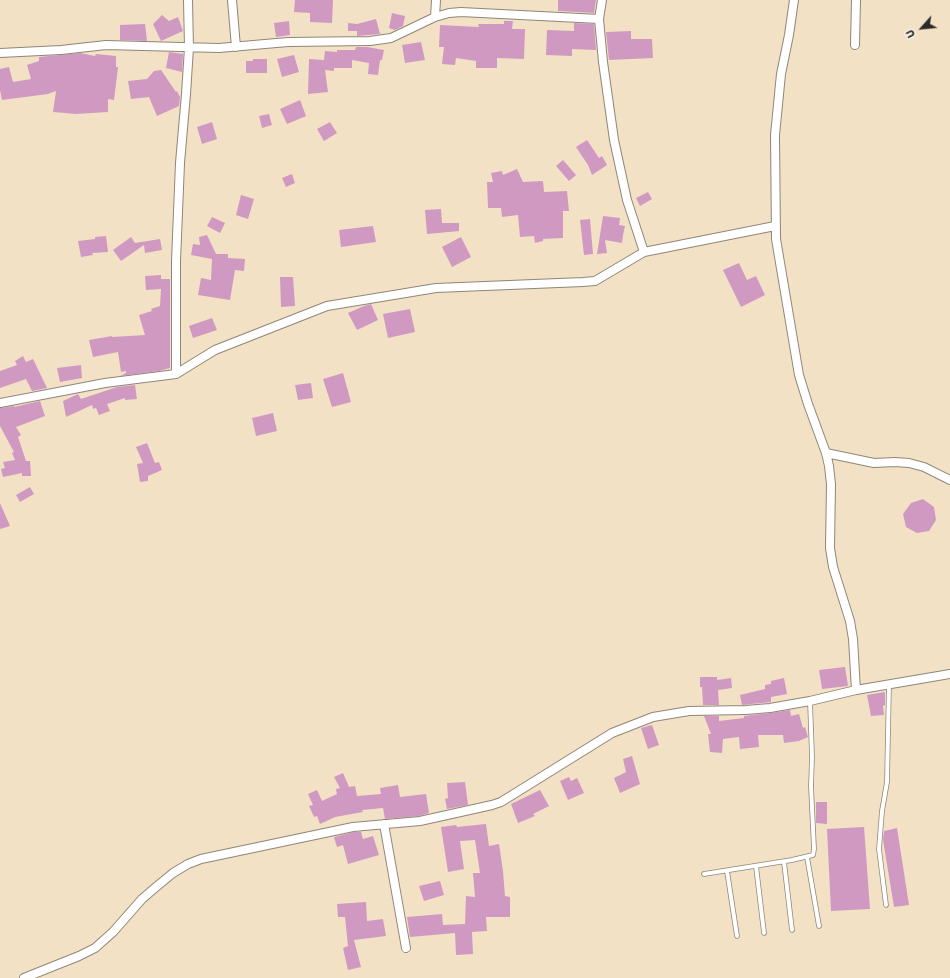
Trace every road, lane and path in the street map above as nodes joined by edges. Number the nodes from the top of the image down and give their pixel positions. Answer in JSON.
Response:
{"nodes":[{"id":1,"x":188,"y":0,"type":"edge"},
{"id":2,"x":232,"y":0,"type":"edge"},
{"id":3,"x":436,"y":0,"type":"edge"},
{"id":4,"x":602,"y":0,"type":"edge"},
{"id":5,"x":794,"y":0,"type":"edge"},
{"id":6,"x":856,"y":0,"type":"edge"},
{"id":7,"x":435,"y":17,"type":"junction"},
{"id":8,"x":598,"y":19,"type":"junction"},
{"id":9,"x":855,"y":45,"type":"dead end"},
{"id":10,"x":236,"y":47,"type":"junction"},
{"id":11,"x":189,"y":48,"type":"junction"},
{"id":12,"x":0,"y":53,"type":"edge"},
{"id":13,"x":775,"y":226,"type":"junction"},
{"id":14,"x":644,"y":252,"type":"junction"},
{"id":15,"x":176,"y":374,"type":"junction"},
{"id":16,"x":0,"y":403,"type":"edge"},
{"id":17,"x":826,"y":453,"type":"junction"},
{"id":18,"x":950,"y":480,"type":"edge"},
{"id":19,"x":950,"y":674,"type":"edge"},
{"id":20,"x":889,"y":684,"type":"junction"},
{"id":21,"x":856,"y":690,"type":"junction"},
{"id":22,"x":810,"y":701,"type":"junction"},
{"id":23,"x":384,"y":824,"type":"junction"},
{"id":24,"x":807,"y":857,"type":"junction"},
{"id":25,"x":784,"y":862,"type":"junction"},
{"id":26,"x":756,"y":866,"type":"junction"},
{"id":27,"x":727,"y":870,"type":"junction"},
{"id":28,"x":704,"y":874,"type":"dead end"},
{"id":29,"x":886,"y":905,"type":"dead end"},
{"id":30,"x":819,"y":926,"type":"dead end"},
{"id":31,"x":792,"y":930,"type":"dead end"},
{"id":32,"x":764,"y":933,"type":"dead end"},
{"id":33,"x":737,"y":936,"type":"dead end"},
{"id":34,"x":406,"y":948,"type":"dead end"},
{"id":35,"x":24,"y":978,"type":"edge"}],
"edges":[{"from":1,"to":11,"type":"street"},
{"from":2,"to":10,"type":"street"},
{"from":3,"to":7,"type":"street"},
{"from":4,"to":8,"type":"street"},
{"from":5,"to":13,"type":"street"},
{"from":6,"to":9,"type":"street"},
{"from":7,"to":8,"type":"street"},
{"from":7,"to":10,"type":"street"},
{"from":8,"to":14,"type":"street"},
{"from":10,"to":11,"type":"street"},
{"from":11,"to":12,"type":"street"},
{"from":11,"to":15,"type":"street"},
{"from":13,"to":14,"type":"street"},
{"from":13,"to":17,"type":"street"},
{"from":14,"to":15,"type":"street"},
{"from":15,"to":16,"type":"street"},
{"from":17,"to":18,"type":"street"},
{"from":17,"to":21,"type":"street"},
{"from":19,"to":20,"type":"street"},
{"from":20,"to":21,"type":"street"},
{"from":20,"to":29,"type":"lane"},
{"from":21,"to":22,"type":"street"},
{"from":22,"to":23,"type":"street"},
{"from":22,"to":24,"type":"lane"},
{"from":23,"to":34,"type":"street"},
{"from":23,"to":35,"type":"street"},
{"from":24,"to":25,"type":"lane"},
{"from":24,"to":30,"type":"lane"},
{"from":25,"to":26,"type":"lane"},
{"from":25,"to":31,"type":"lane"},
{"from":26,"to":27,"type":"lane"},
{"from":26,"to":32,"type":"lane"},
{"from":27,"to":28,"type":"lane"},
{"from":27,"to":33,"type":"lane"}]}
